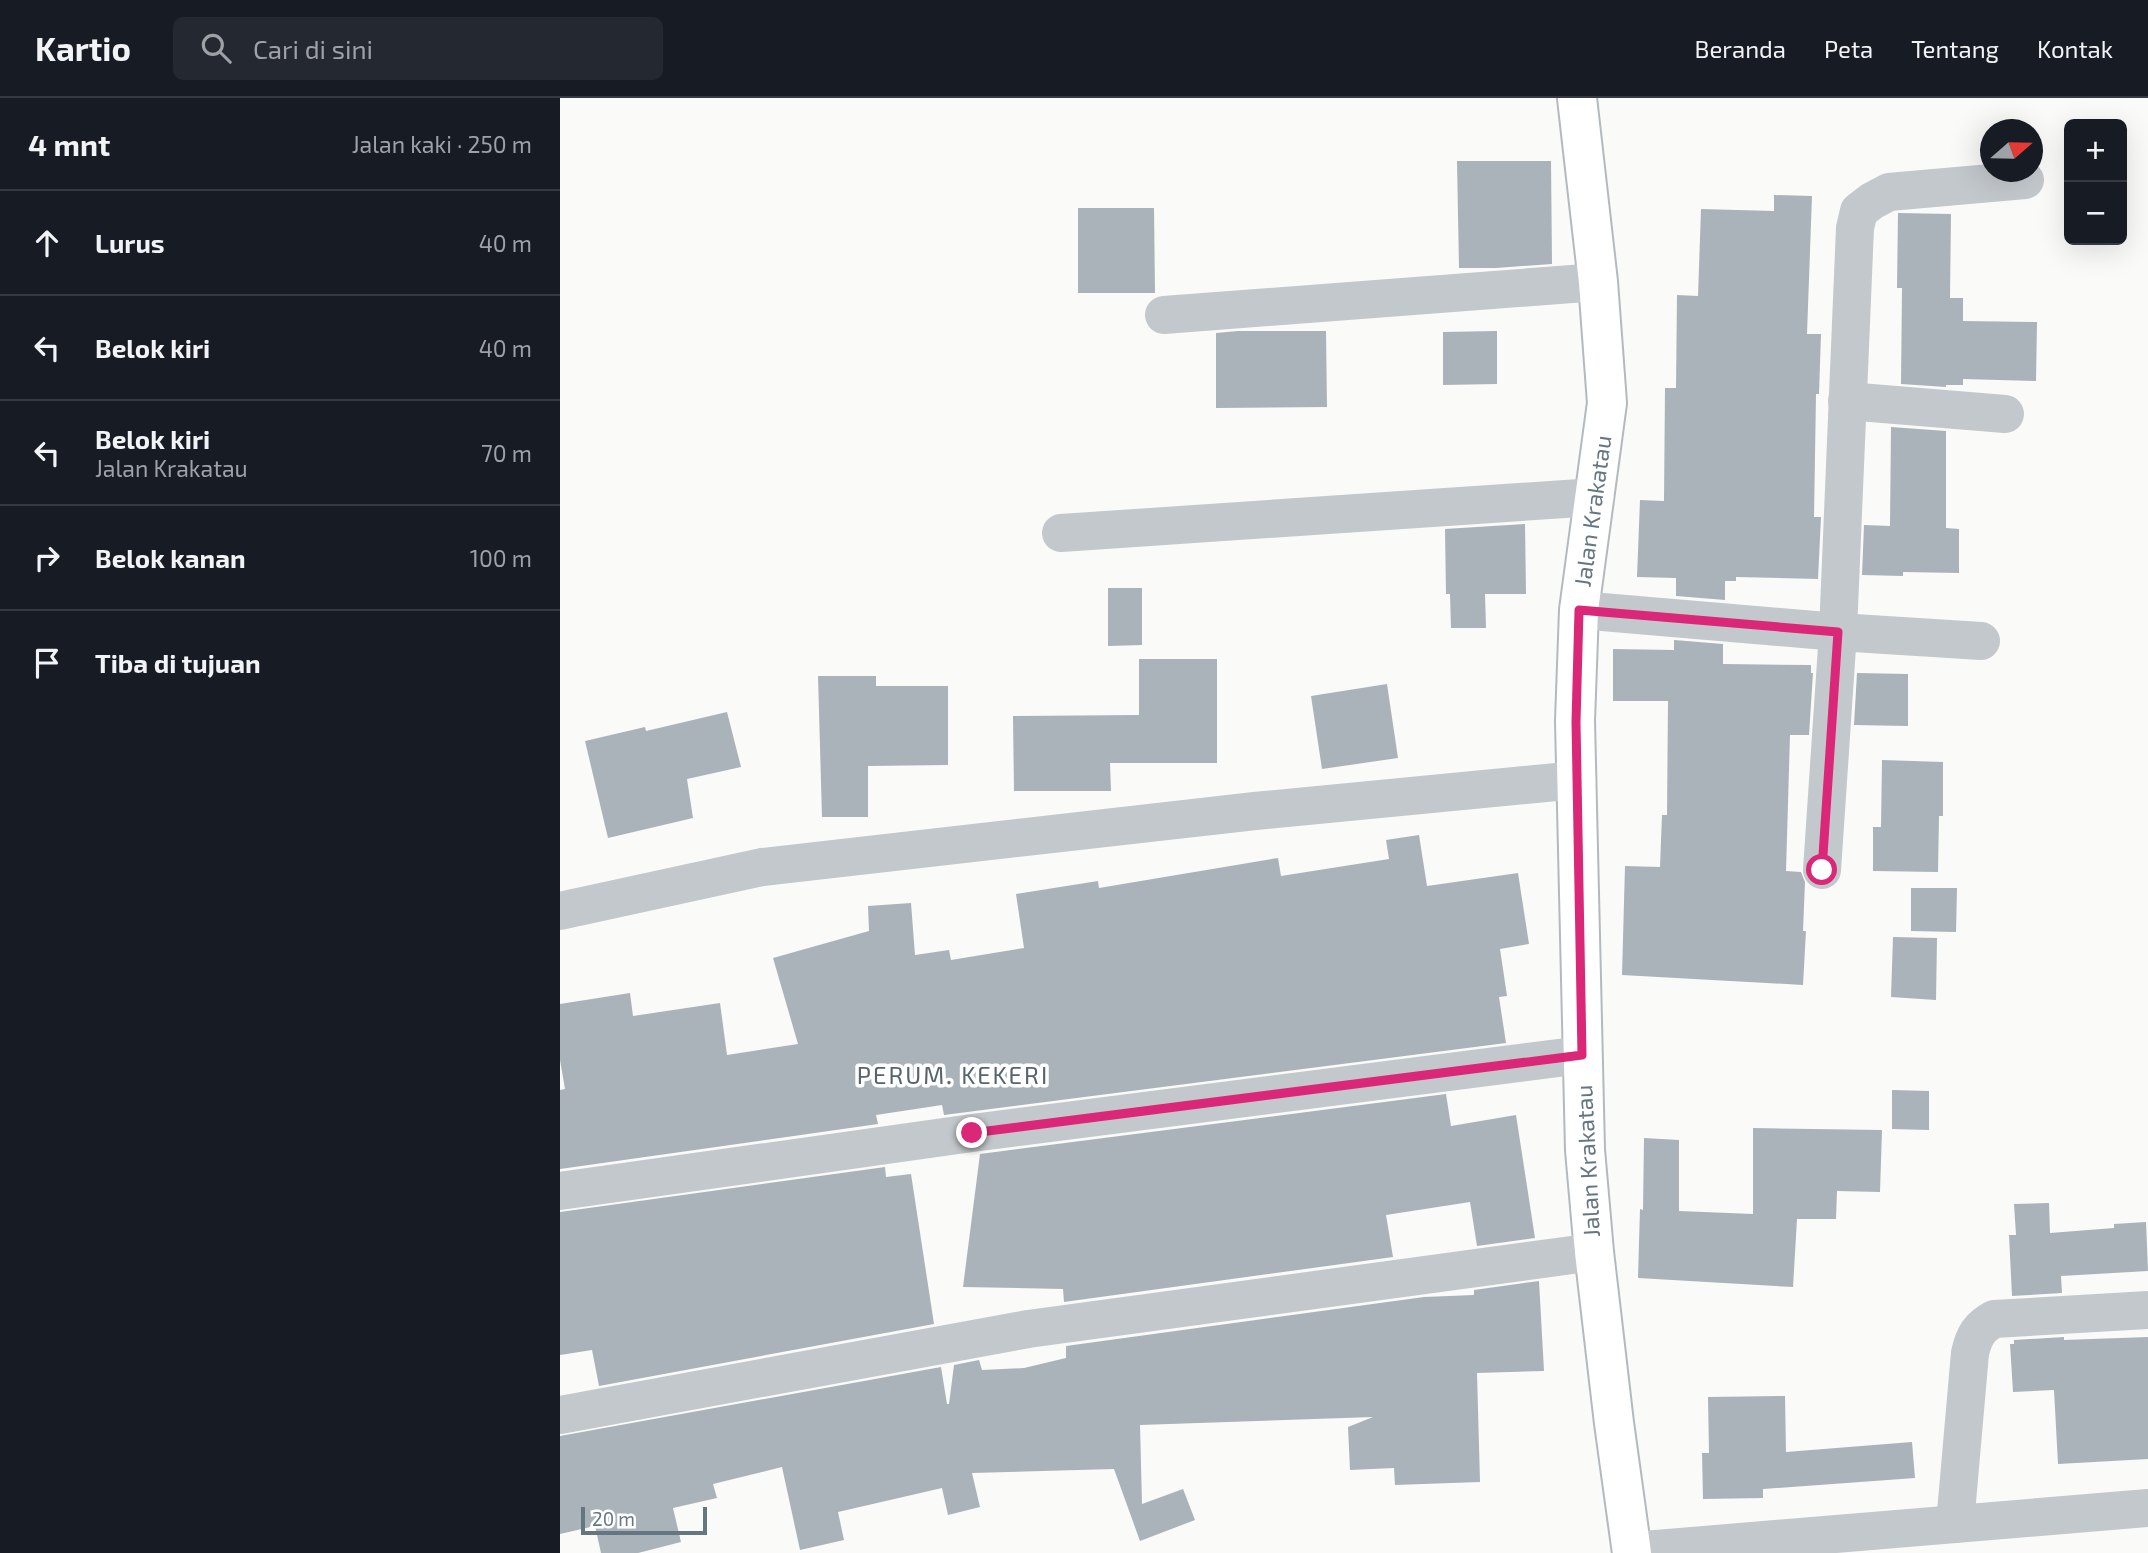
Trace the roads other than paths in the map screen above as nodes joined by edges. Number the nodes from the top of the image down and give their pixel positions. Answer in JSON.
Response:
{"nodes":[{"id":1,"x":1577,"y":98,"type":"edge"},
{"id":2,"x":2002,"y":182,"type":"edge"},
{"id":3,"x":1598,"y":282,"type":"junction"},
{"id":4,"x":1164,"y":314,"type":"dead end"},
{"id":5,"x":1847,"y":401,"type":"junction"},
{"id":6,"x":2005,"y":414,"type":"dead end"},
{"id":7,"x":1595,"y":498,"type":"junction"},
{"id":8,"x":1061,"y":533,"type":"dead end"},
{"id":9,"x":1579,"y":610,"type":"junction"},
{"id":10,"x":1838,"y":632,"type":"junction"},
{"id":11,"x":1981,"y":641,"type":"dead end"},
{"id":12,"x":1577,"y":780,"type":"junction"},
{"id":13,"x":1822,"y":870,"type":"dead end"},
{"id":14,"x":560,"y":911,"type":"edge"},
{"id":15,"x":1582,"y":1055,"type":"junction"},
{"id":16,"x":560,"y":1191,"type":"edge"},
{"id":17,"x":1594,"y":1251,"type":"junction"},
{"id":18,"x":2148,"y":1310,"type":"edge"},
{"id":19,"x":560,"y":1415,"type":"edge"},
{"id":20,"x":2148,"y":1508,"type":"edge"},
{"id":21,"x":1955,"y":1524,"type":"junction"},
{"id":22,"x":1632,"y":1552,"type":"edge"}],
"edges":[{"from":1,"to":3,"type":"street","name":"Jalan Krakatau"},
{"from":2,"to":5,"type":"street"},
{"from":3,"to":4,"type":"street"},
{"from":3,"to":7,"type":"street","name":"Jalan Krakatau"},
{"from":5,"to":6,"type":"street"},
{"from":5,"to":10,"type":"street"},
{"from":7,"to":8,"type":"street"},
{"from":7,"to":9,"type":"street","name":"Jalan Krakatau"},
{"from":9,"to":10,"type":"street"},
{"from":9,"to":12,"type":"street","name":"Jalan Krakatau"},
{"from":10,"to":11,"type":"street"},
{"from":10,"to":13,"type":"street"},
{"from":12,"to":14,"type":"street"},
{"from":12,"to":15,"type":"street","name":"Jalan Krakatau"},
{"from":15,"to":16,"type":"street"},
{"from":15,"to":17,"type":"street","name":"Jalan Krakatau"},
{"from":17,"to":19,"type":"street"},
{"from":17,"to":22,"type":"street","name":"Jalan Krakatau"},
{"from":18,"to":21,"type":"street"},
{"from":20,"to":21,"type":"street"},
{"from":21,"to":22,"type":"street"}]}
